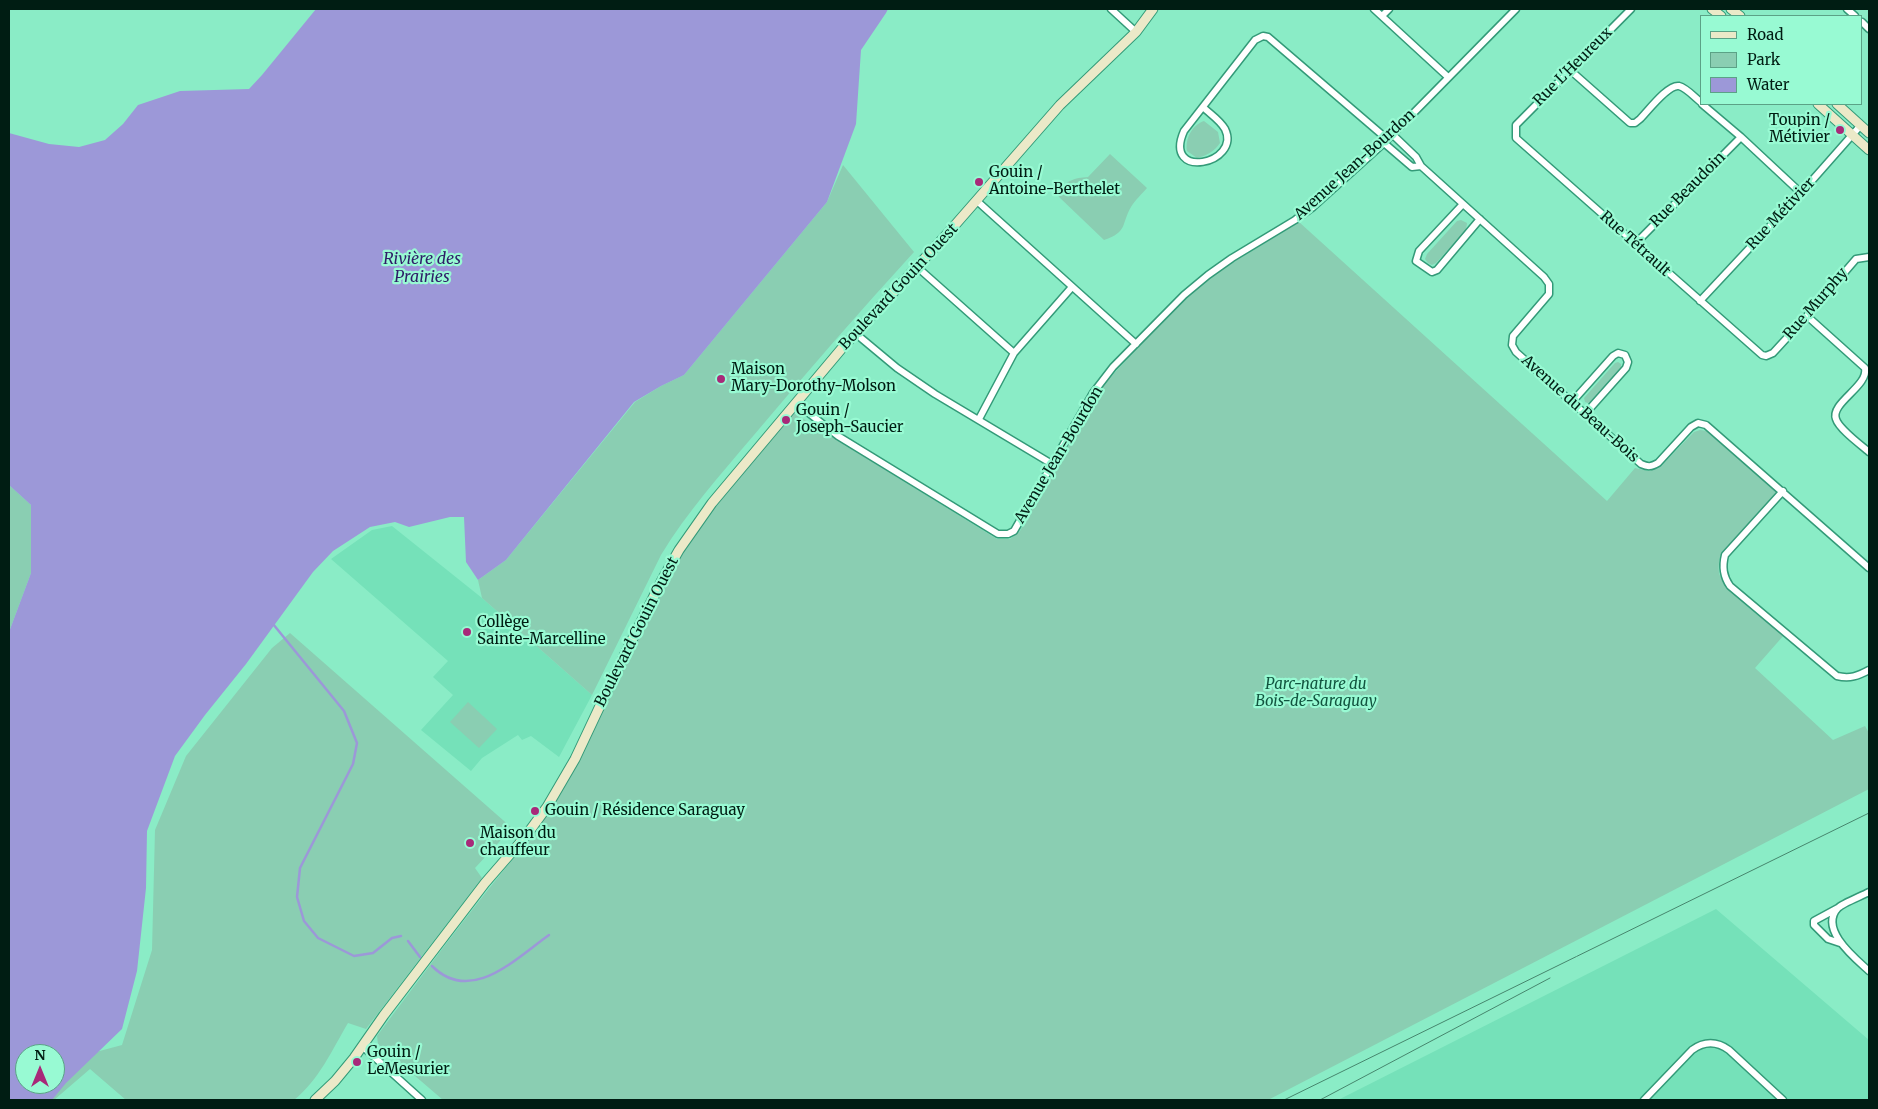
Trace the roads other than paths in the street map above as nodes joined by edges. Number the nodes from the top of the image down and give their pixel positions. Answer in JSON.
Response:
{"nodes":[{"id":1,"x":1111,"y":9,"type":"edge"},
{"id":2,"x":1152,"y":9,"type":"edge"},
{"id":3,"x":1374,"y":9,"type":"edge"},
{"id":4,"x":1389,"y":9,"type":"edge"},
{"id":5,"x":1516,"y":9,"type":"edge"},
{"id":6,"x":1631,"y":9,"type":"edge"},
{"id":7,"x":1382,"y":16,"type":"junction"},
{"id":8,"x":1136,"y":32,"type":"junction"},
{"id":9,"x":1570,"y":70,"type":"junction"},
{"id":10,"x":1448,"y":77,"type":"junction"},
{"id":11,"x":1700,"y":102,"type":"edge"},
{"id":12,"x":1703,"y":105,"type":"edge"},
{"id":13,"x":1819,"y":105,"type":"edge"},
{"id":14,"x":1838,"y":105,"type":"edge"},
{"id":15,"x":1203,"y":107,"type":"junction"},
{"id":16,"x":1516,"y":125,"type":"joint"},
{"id":17,"x":1861,"y":125,"type":"junction"},
{"id":18,"x":1869,"y":133,"type":"edge"},
{"id":19,"x":1852,"y":135,"type":"junction"},
{"id":20,"x":1741,"y":137,"type":"junction"},
{"id":21,"x":1388,"y":138,"type":"junction"},
{"id":22,"x":1869,"y":150,"type":"edge"},
{"id":23,"x":1421,"y":166,"type":"junction"},
{"id":24,"x":1801,"y":193,"type":"junction"},
{"id":25,"x":977,"y":200,"type":"junction"},
{"id":26,"x":1463,"y":204,"type":"junction"},
{"id":27,"x":1480,"y":220,"type":"junction"},
{"id":28,"x":1635,"y":244,"type":"junction"},
{"id":29,"x":1869,"y":256,"type":"edge"},
{"id":30,"x":916,"y":266,"type":"junction"},
{"id":31,"x":1072,"y":287,"type":"junction"},
{"id":32,"x":1700,"y":301,"type":"junction"},
{"id":33,"x":1807,"y":316,"type":"junction"},
{"id":34,"x":856,"y":333,"type":"junction"},
{"id":35,"x":1136,"y":344,"type":"junction"},
{"id":36,"x":1014,"y":353,"type":"junction"},
{"id":37,"x":1766,"y":356,"type":"joint"},
{"id":38,"x":796,"y":402,"type":"junction"},
{"id":39,"x":1572,"y":402,"type":"junction"},
{"id":40,"x":1585,"y":414,"type":"junction"},
{"id":41,"x":979,"y":419,"type":"junction"},
{"id":42,"x":1869,"y":452,"type":"edge"},
{"id":43,"x":1052,"y":464,"type":"junction"},
{"id":44,"x":1783,"y":491,"type":"junction"},
{"id":45,"x":1869,"y":568,"type":"edge"},
{"id":46,"x":1869,"y":670,"type":"edge"},
{"id":47,"x":1869,"y":892,"type":"edge"},
{"id":48,"x":1838,"y":908,"type":"junction"},
{"id":49,"x":1840,"y":943,"type":"junction"},
{"id":50,"x":1869,"y":971,"type":"edge"},
{"id":51,"x":362,"y":1046,"type":"junction"},
{"id":52,"x":315,"y":1100,"type":"edge"},
{"id":53,"x":422,"y":1100,"type":"edge"},
{"id":54,"x":1644,"y":1100,"type":"edge"},
{"id":55,"x":1783,"y":1100,"type":"edge"}],
"edges":[{"from":1,"to":8,"type":"street"},
{"from":2,"to":8,"type":"street","name":"Boulevard Gouin Ouest"},
{"from":3,"to":7,"type":"street"},
{"from":4,"to":7,"type":"street"},
{"from":5,"to":10,"type":"street","name":"Avenue Jean-Bourdon"},
{"from":6,"to":9,"type":"street","name":"Rue L'Heureux"},
{"from":7,"to":10,"type":"street"},
{"from":8,"to":25,"type":"street","name":"Boulevard Gouin Ouest"},
{"from":9,"to":11,"type":"street"},
{"from":9,"to":16,"type":"street","name":"Rue L'Heureux"},
{"from":10,"to":21,"type":"street","name":"Avenue Jean-Bourdon"},
{"from":12,"to":20,"type":"street"},
{"from":13,"to":19,"type":"street"},
{"from":14,"to":17,"type":"street"},
{"from":15,"to":15,"type":"street","name":"Avenue du Beau-Bois"},
{"from":15,"to":21,"type":"street","name":"Avenue du Beau-Bois"},
{"from":16,"to":28,"type":"street","name":"Rue Tétrault"},
{"from":17,"to":18,"type":"street"},
{"from":17,"to":19,"type":"street","name":"Rue Métivier"},
{"from":19,"to":22,"type":"street"},
{"from":19,"to":24,"type":"street","name":"Rue Métivier"},
{"from":20,"to":24,"type":"street"},
{"from":20,"to":28,"type":"street","name":"Rue Beaudoin"},
{"from":21,"to":23,"type":"street","name":"Avenue du Beau-Bois"},
{"from":21,"to":23,"type":"street","name":"Avenue du Beau-Bois"},
{"from":21,"to":35,"type":"street","name":"Avenue Jean-Bourdon"},
{"from":23,"to":26,"type":"street","name":"Avenue du Beau-Bois"},
{"from":24,"to":32,"type":"street","name":"Rue Métivier"},
{"from":25,"to":30,"type":"street","name":"Boulevard Gouin Ouest"},
{"from":25,"to":31,"type":"street"},
{"from":26,"to":27,"type":"street","name":"Avenue du Beau-Bois"},
{"from":26,"to":27,"type":"street"},
{"from":27,"to":39,"type":"street","name":"Avenue du Beau-Bois"},
{"from":28,"to":32,"type":"street","name":"Rue Tétrault"},
{"from":29,"to":33,"type":"street","name":"Rue Murphy"},
{"from":30,"to":34,"type":"street","name":"Boulevard Gouin Ouest"},
{"from":30,"to":36,"type":"street"},
{"from":31,"to":35,"type":"street"},
{"from":31,"to":36,"type":"street"},
{"from":32,"to":37,"type":"street","name":"Rue Tétrault"},
{"from":33,"to":37,"type":"street","name":"Rue Murphy"},
{"from":33,"to":42,"type":"street"},
{"from":34,"to":38,"type":"street","name":"Boulevard Gouin Ouest"},
{"from":34,"to":41,"type":"street"},
{"from":35,"to":43,"type":"street","name":"Avenue Jean-Bourdon"},
{"from":36,"to":41,"type":"street"},
{"from":38,"to":43,"type":"street","name":"Avenue Jean-Bourdon"},
{"from":38,"to":51,"type":"street","name":"Boulevard Gouin Ouest"},
{"from":39,"to":40,"type":"street","name":"Avenue du Beau-Bois"},
{"from":39,"to":40,"type":"street"},
{"from":40,"to":44,"type":"street","name":"Avenue du Beau-Bois"},
{"from":41,"to":43,"type":"street"},
{"from":44,"to":45,"type":"street","name":"Avenue du Beau-Bois"},
{"from":44,"to":46,"type":"street"},
{"from":47,"to":48,"type":"street"},
{"from":48,"to":49,"type":"street"},
{"from":48,"to":49,"type":"street"},
{"from":49,"to":50,"type":"street"},
{"from":51,"to":52,"type":"street","name":"Boulevard Gouin Ouest"},
{"from":51,"to":53,"type":"street"},
{"from":54,"to":55,"type":"street"}]}
